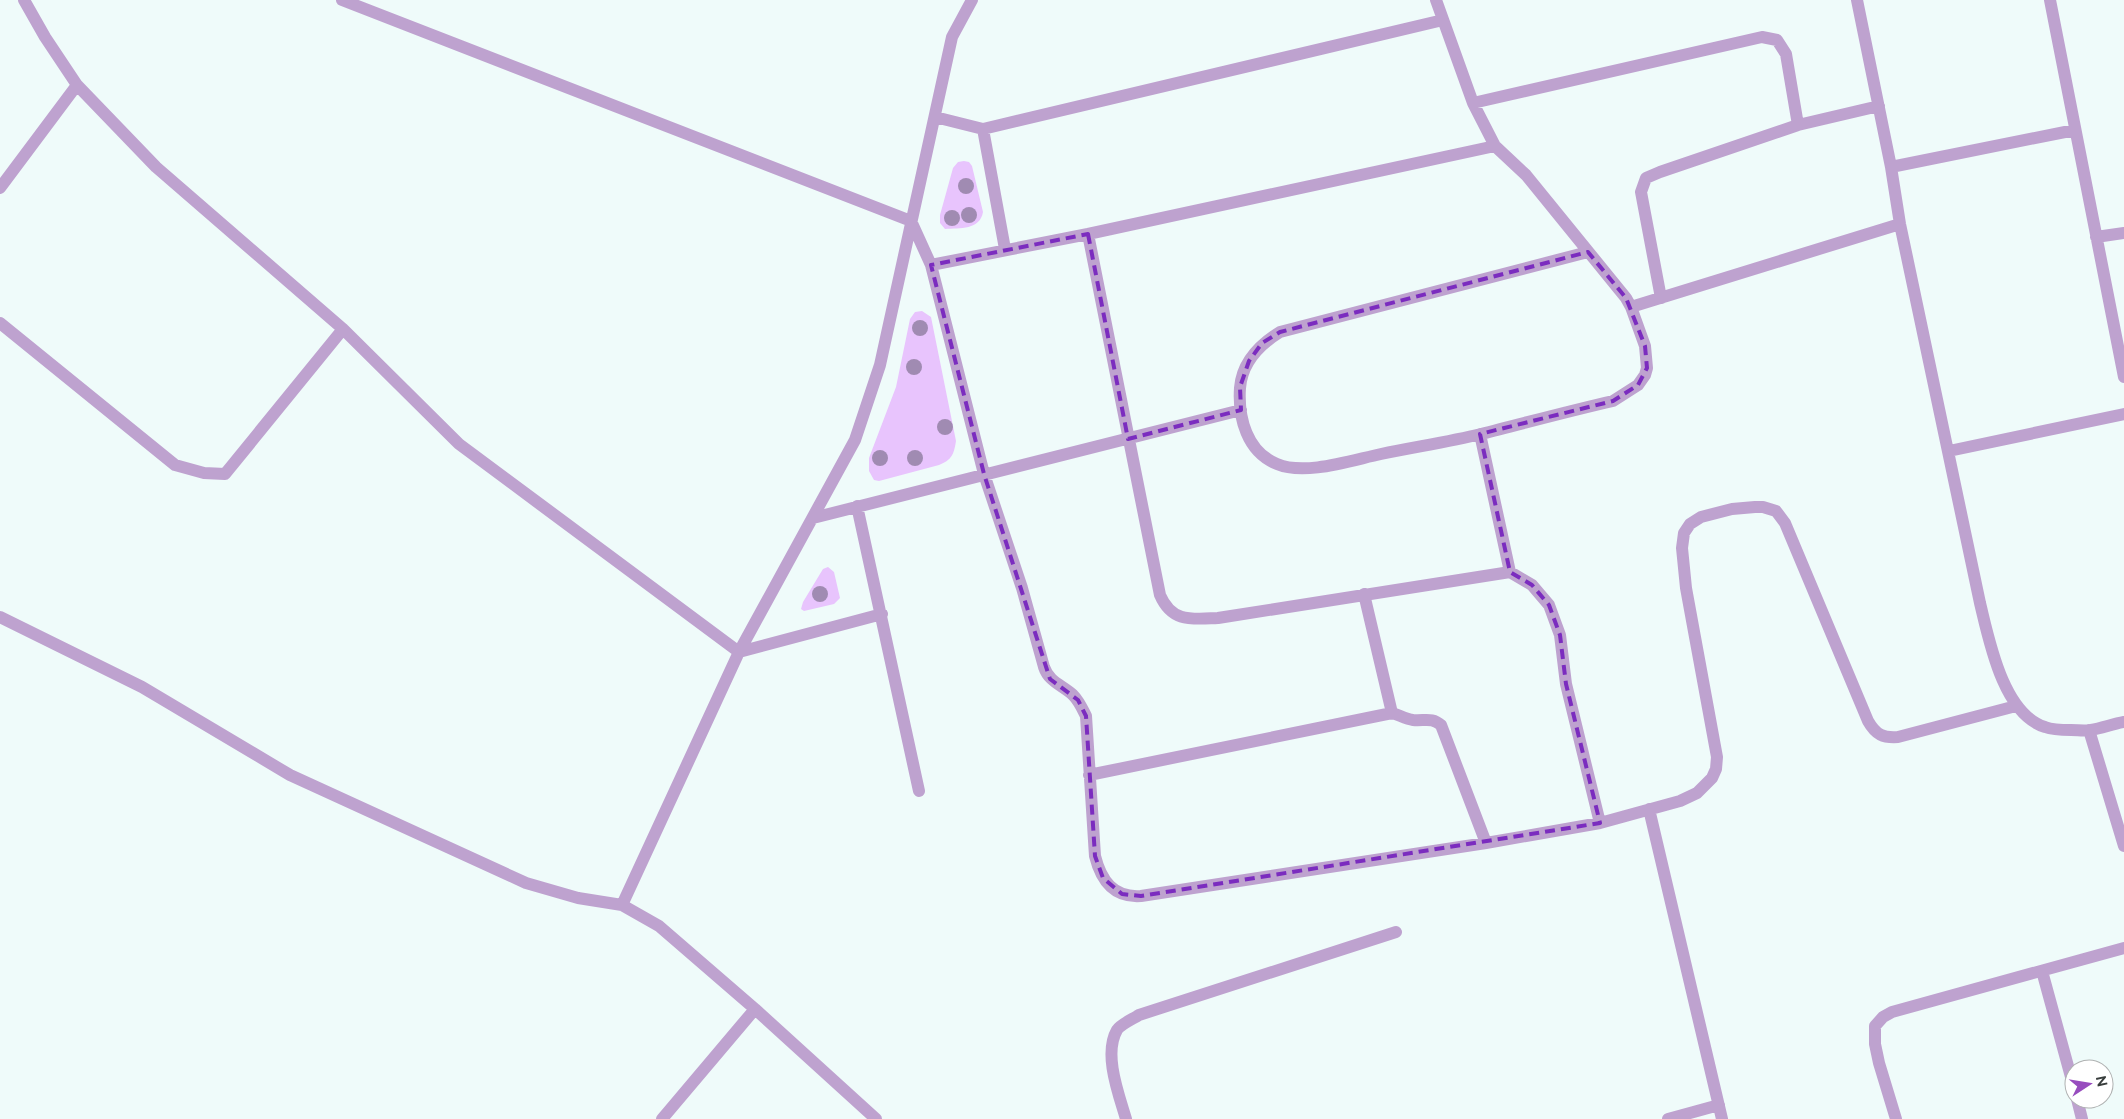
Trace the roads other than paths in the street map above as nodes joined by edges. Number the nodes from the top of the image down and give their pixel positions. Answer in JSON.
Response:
{"nodes":[{"id":1,"x":24,"y":0,"type":"edge"},
{"id":2,"x":342,"y":0,"type":"edge"},
{"id":3,"x":972,"y":0,"type":"edge"},
{"id":4,"x":1436,"y":0,"type":"edge"},
{"id":5,"x":1857,"y":0,"type":"edge"},
{"id":6,"x":2050,"y":0,"type":"edge"},
{"id":7,"x":1443,"y":20,"type":"junction"},
{"id":8,"x":77,"y":85,"type":"junction"},
{"id":9,"x":1472,"y":103,"type":"junction"},
{"id":10,"x":1880,"y":106,"type":"junction"},
{"id":11,"x":935,"y":117,"type":"junction"},
{"id":12,"x":1798,"y":125,"type":"junction"},
{"id":13,"x":983,"y":129,"type":"junction"},
{"id":14,"x":2075,"y":130,"type":"junction"},
{"id":15,"x":1495,"y":146,"type":"junction"},
{"id":16,"x":1891,"y":167,"type":"junction"},
{"id":17,"x":0,"y":188,"type":"edge"},
{"id":18,"x":911,"y":221,"type":"junction"},
{"id":19,"x":1900,"y":224,"type":"junction"},
{"id":20,"x":2124,"y":232,"type":"edge"},
{"id":21,"x":1088,"y":234,"type":"junction"},
{"id":22,"x":2096,"y":237,"type":"junction"},
{"id":23,"x":1005,"y":250,"type":"junction"},
{"id":24,"x":1588,"y":252,"type":"junction"},
{"id":25,"x":931,"y":265,"type":"junction"},
{"id":26,"x":1661,"y":298,"type":"junction"},
{"id":27,"x":1631,"y":307,"type":"junction"},
{"id":28,"x":0,"y":323,"type":"edge"},
{"id":29,"x":343,"y":329,"type":"junction"},
{"id":30,"x":2124,"y":377,"type":"edge"},
{"id":31,"x":1241,"y":410,"type":"junction"},
{"id":32,"x":2124,"y":414,"type":"edge"},
{"id":33,"x":1480,"y":434,"type":"junction"},
{"id":34,"x":1128,"y":439,"type":"junction"},
{"id":35,"x":1949,"y":451,"type":"junction"},
{"id":36,"x":984,"y":474,"type":"junction"},
{"id":37,"x":857,"y":506,"type":"junction"},
{"id":38,"x":813,"y":518,"type":"junction"},
{"id":39,"x":1510,"y":572,"type":"junction"},
{"id":40,"x":1364,"y":594,"type":"junction"},
{"id":41,"x":882,"y":614,"type":"junction"},
{"id":42,"x":0,"y":616,"type":"edge"},
{"id":43,"x":739,"y":652,"type":"junction"},
{"id":44,"x":2016,"y":706,"type":"junction"},
{"id":45,"x":1392,"y":713,"type":"junction"},
{"id":46,"x":2124,"y":722,"type":"edge"},
{"id":47,"x":2089,"y":730,"type":"junction"},
{"id":48,"x":1089,"y":774,"type":"junction"},
{"id":49,"x":919,"y":791,"type":"dead end"},
{"id":50,"x":1649,"y":809,"type":"junction"},
{"id":51,"x":1600,"y":823,"type":"junction"},
{"id":52,"x":1486,"y":843,"type":"junction"},
{"id":53,"x":2124,"y":846,"type":"edge"},
{"id":54,"x":622,"y":905,"type":"junction"},
{"id":55,"x":1396,"y":932,"type":"dead end"},
{"id":56,"x":2124,"y":948,"type":"edge"},
{"id":57,"x":2042,"y":971,"type":"junction"},
{"id":58,"x":755,"y":1009,"type":"junction"},
{"id":59,"x":2066,"y":1059,"type":"edge"},
{"id":60,"x":1719,"y":1105,"type":"junction"},
{"id":61,"x":662,"y":1119,"type":"edge"},
{"id":62,"x":876,"y":1119,"type":"edge"},
{"id":63,"x":1126,"y":1119,"type":"edge"},
{"id":64,"x":1668,"y":1119,"type":"edge"},
{"id":65,"x":1722,"y":1119,"type":"edge"},
{"id":66,"x":1896,"y":1119,"type":"edge"}],
"edges":[{"from":1,"to":8,"type":"street"},
{"from":2,"to":18,"type":"street"},
{"from":3,"to":11,"type":"street"},
{"from":4,"to":7,"type":"street"},
{"from":5,"to":10,"type":"street"},
{"from":6,"to":14,"type":"street"},
{"from":7,"to":9,"type":"street"},
{"from":7,"to":13,"type":"street"},
{"from":8,"to":17,"type":"street"},
{"from":8,"to":29,"type":"street"},
{"from":9,"to":12,"type":"street"},
{"from":9,"to":15,"type":"street"},
{"from":10,"to":12,"type":"street"},
{"from":10,"to":16,"type":"street"},
{"from":11,"to":13,"type":"street"},
{"from":11,"to":18,"type":"street"},
{"from":12,"to":26,"type":"street"},
{"from":13,"to":23,"type":"street"},
{"from":14,"to":16,"type":"street"},
{"from":14,"to":22,"type":"street"},
{"from":15,"to":21,"type":"street"},
{"from":15,"to":24,"type":"street"},
{"from":16,"to":19,"type":"street"},
{"from":18,"to":25,"type":"street"},
{"from":18,"to":38,"type":"street"},
{"from":19,"to":26,"type":"street"},
{"from":19,"to":35,"type":"street"},
{"from":20,"to":22,"type":"street"},
{"from":21,"to":23,"type":"street"},
{"from":21,"to":34,"type":"street"},
{"from":22,"to":30,"type":"street"},
{"from":23,"to":25,"type":"street"},
{"from":24,"to":27,"type":"street"},
{"from":24,"to":31,"type":"street"},
{"from":25,"to":36,"type":"street"},
{"from":26,"to":27,"type":"street"},
{"from":27,"to":33,"type":"street"},
{"from":28,"to":29,"type":"street"},
{"from":29,"to":43,"type":"street"},
{"from":31,"to":33,"type":"street"},
{"from":31,"to":34,"type":"street"},
{"from":32,"to":35,"type":"street"},
{"from":33,"to":39,"type":"street"},
{"from":34,"to":36,"type":"street"},
{"from":34,"to":40,"type":"street"},
{"from":35,"to":44,"type":"street"},
{"from":36,"to":37,"type":"street"},
{"from":36,"to":48,"type":"street"},
{"from":37,"to":38,"type":"street"},
{"from":37,"to":41,"type":"street"},
{"from":38,"to":43,"type":"street"},
{"from":39,"to":40,"type":"street"},
{"from":39,"to":51,"type":"street"},
{"from":40,"to":45,"type":"street"},
{"from":41,"to":43,"type":"street"},
{"from":41,"to":49,"type":"street"},
{"from":42,"to":54,"type":"street"},
{"from":43,"to":54,"type":"street"},
{"from":44,"to":47,"type":"street"},
{"from":44,"to":50,"type":"street"},
{"from":45,"to":48,"type":"street"},
{"from":45,"to":52,"type":"street"},
{"from":46,"to":47,"type":"street"},
{"from":47,"to":53,"type":"street"},
{"from":48,"to":52,"type":"street"},
{"from":50,"to":51,"type":"street"},
{"from":50,"to":60,"type":"street"},
{"from":51,"to":52,"type":"street"},
{"from":54,"to":58,"type":"street"},
{"from":55,"to":63,"type":"street"},
{"from":56,"to":57,"type":"street"},
{"from":57,"to":59,"type":"street"},
{"from":57,"to":66,"type":"street"},
{"from":58,"to":61,"type":"street"},
{"from":58,"to":62,"type":"street"},
{"from":60,"to":64,"type":"street"},
{"from":60,"to":65,"type":"street"}]}
